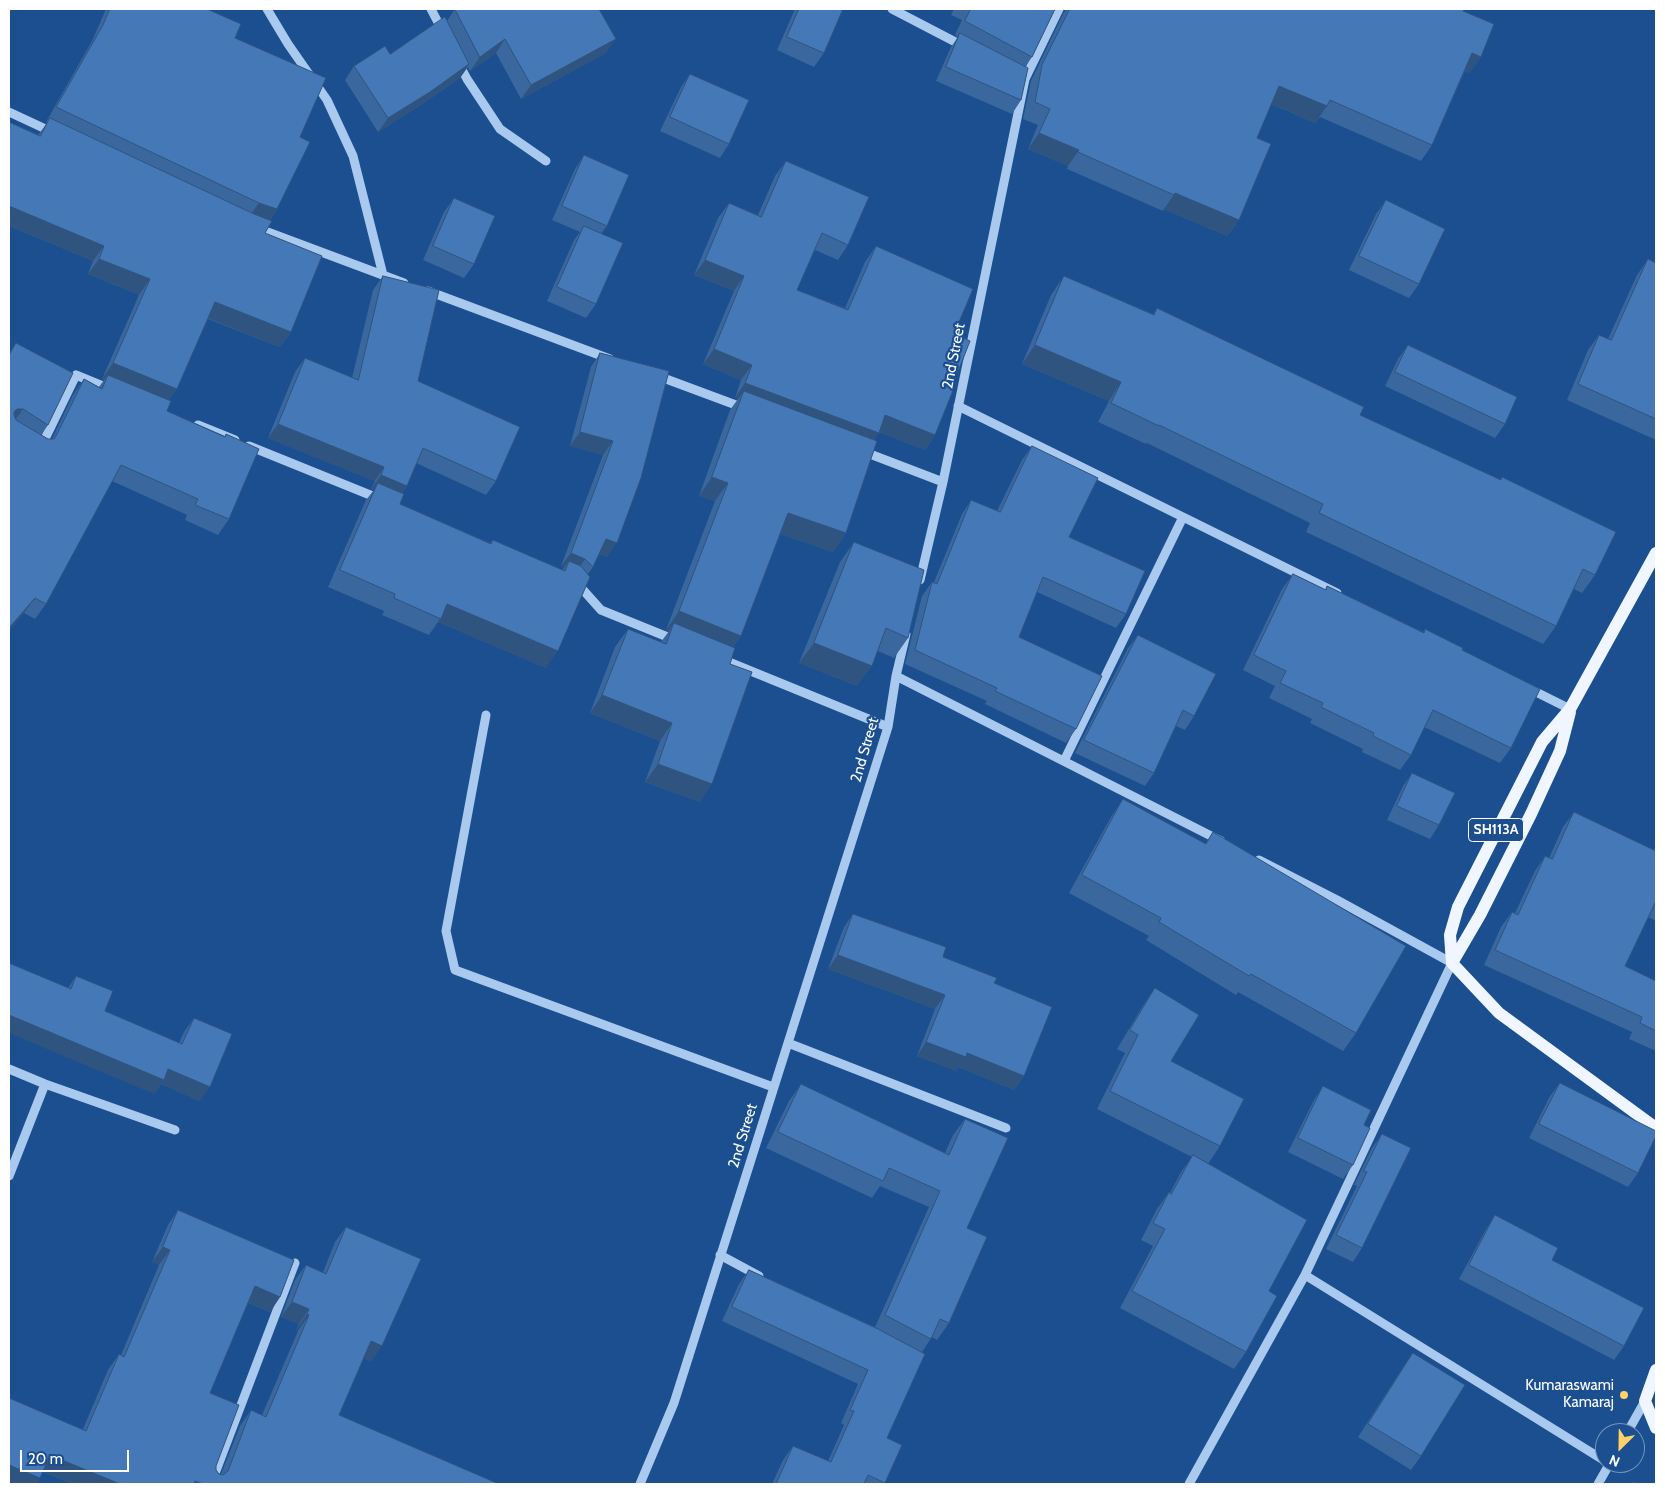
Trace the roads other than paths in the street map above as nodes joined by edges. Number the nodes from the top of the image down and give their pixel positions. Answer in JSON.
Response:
{"nodes":[{"id":1,"x":267,"y":9,"type":"edge"},
{"id":2,"x":431,"y":9,"type":"edge"},
{"id":3,"x":892,"y":9,"type":"edge"},
{"id":4,"x":1059,"y":9,"type":"edge"},
{"id":5,"x":445,"y":35,"type":"edge"},
{"id":6,"x":972,"y":51,"type":"edge"},
{"id":7,"x":454,"y":53,"type":"edge"},
{"id":8,"x":1016,"y":74,"type":"edge"},
{"id":9,"x":1024,"y":78,"type":"junction"},
{"id":10,"x":9,"y":112,"type":"edge"},
{"id":11,"x":62,"y":137,"type":"edge"},
{"id":12,"x":546,"y":160,"type":"dead end"},
{"id":13,"x":246,"y":224,"type":"edge"},
{"id":14,"x":383,"y":275,"type":"junction"},
{"id":15,"x":411,"y":285,"type":"edge"},
{"id":16,"x":420,"y":288,"type":"edge"},
{"id":17,"x":616,"y":361,"type":"edge"},
{"id":18,"x":644,"y":371,"type":"edge"},
{"id":19,"x":122,"y":394,"type":"edge"},
{"id":20,"x":958,"y":406,"type":"junction"},
{"id":21,"x":756,"y":413,"type":"edge"},
{"id":22,"x":186,"y":420,"type":"edge"},
{"id":23,"x":32,"y":444,"type":"edge"},
{"id":24,"x":850,"y":447,"type":"edge"},
{"id":25,"x":944,"y":482,"type":"junction"},
{"id":26,"x":389,"y":503,"type":"edge"},
{"id":27,"x":1183,"y":517,"type":"junction"},
{"id":28,"x":1656,"y":553,"type":"edge"},
{"id":29,"x":564,"y":574,"type":"edge"},
{"id":30,"x":916,"y":593,"type":"edge"},
{"id":31,"x":1341,"y":596,"type":"edge"},
{"id":32,"x":910,"y":621,"type":"edge"},
{"id":33,"x":685,"y":644,"type":"edge"},
{"id":34,"x":712,"y":656,"type":"edge"},
{"id":35,"x":896,"y":676,"type":"junction"},
{"id":36,"x":1517,"y":683,"type":"edge"},
{"id":37,"x":1570,"y":709,"type":"junction"},
{"id":38,"x":486,"y":715,"type":"dead end"},
{"id":39,"x":888,"y":727,"type":"junction"},
{"id":40,"x":1064,"y":761,"type":"junction"},
{"id":41,"x":1232,"y":846,"type":"edge"},
{"id":42,"x":1249,"y":855,"type":"edge"},
{"id":43,"x":1452,"y":963,"type":"junction"},
{"id":44,"x":788,"y":1043,"type":"junction"},
{"id":45,"x":9,"y":1069,"type":"edge"},
{"id":46,"x":45,"y":1084,"type":"junction"},
{"id":47,"x":772,"y":1087,"type":"junction"},
{"id":48,"x":1006,"y":1128,"type":"dead end"},
{"id":49,"x":1656,"y":1128,"type":"edge"},
{"id":50,"x":175,"y":1130,"type":"dead end"},
{"id":51,"x":9,"y":1176,"type":"edge"},
{"id":52,"x":720,"y":1255,"type":"junction"},
{"id":53,"x":295,"y":1263,"type":"edge"},
{"id":54,"x":1305,"y":1275,"type":"junction"},
{"id":55,"x":771,"y":1283,"type":"edge"},
{"id":56,"x":1656,"y":1370,"type":"edge"},
{"id":57,"x":1645,"y":1401,"type":"junction"},
{"id":58,"x":1633,"y":1423,"type":"edge"},
{"id":59,"x":1656,"y":1428,"type":"edge"},
{"id":60,"x":1595,"y":1455,"type":"edge"},
{"id":61,"x":642,"y":1483,"type":"edge"},
{"id":62,"x":211,"y":1484,"type":"edge"},
{"id":63,"x":1189,"y":1484,"type":"edge"}],
"edges":[{"from":1,"to":14,"type":"street"},
{"from":2,"to":5,"type":"street"},
{"from":3,"to":6,"type":"street"},
{"from":4,"to":9,"type":"street","name":"2nd Street"},
{"from":7,"to":12,"type":"street"},
{"from":8,"to":9,"type":"street"},
{"from":9,"to":20,"type":"street","name":"2nd Street"},
{"from":10,"to":11,"type":"street"},
{"from":13,"to":14,"type":"street"},
{"from":14,"to":15,"type":"street"},
{"from":16,"to":17,"type":"street"},
{"from":18,"to":21,"type":"street"},
{"from":19,"to":23,"type":"street"},
{"from":20,"to":25,"type":"street","name":"2nd Street"},
{"from":20,"to":27,"type":"street"},
{"from":22,"to":26,"type":"street"},
{"from":24,"to":25,"type":"street"},
{"from":25,"to":30,"type":"street","name":"2nd Street"},
{"from":27,"to":31,"type":"street"},
{"from":27,"to":40,"type":"street"},
{"from":28,"to":37,"type":"main road","number":"SH113A"},
{"from":29,"to":33,"type":"street"},
{"from":32,"to":35,"type":"street","name":"2nd Street"},
{"from":34,"to":39,"type":"street"},
{"from":35,"to":39,"type":"street","name":"2nd Street"},
{"from":35,"to":40,"type":"street"},
{"from":36,"to":37,"type":"street"},
{"from":37,"to":43,"type":"main road","number":"SH113A"},
{"from":37,"to":43,"type":"main road","number":"SH113A"},
{"from":38,"to":47,"type":"street"},
{"from":39,"to":44,"type":"street","name":"2nd Street"},
{"from":40,"to":41,"type":"street"},
{"from":42,"to":43,"type":"street"},
{"from":43,"to":49,"type":"main road"},
{"from":43,"to":54,"type":"street"},
{"from":44,"to":47,"type":"street","name":"2nd Street"},
{"from":44,"to":48,"type":"street"},
{"from":45,"to":46,"type":"street"},
{"from":46,"to":50,"type":"street"},
{"from":46,"to":51,"type":"street"},
{"from":47,"to":52,"type":"street","name":"2nd Street"},
{"from":52,"to":55,"type":"street"},
{"from":52,"to":61,"type":"street","name":"2nd Street"},
{"from":53,"to":62,"type":"street"},
{"from":54,"to":60,"type":"street"},
{"from":54,"to":63,"type":"street"},
{"from":56,"to":57,"type":"main road"},
{"from":57,"to":58,"type":"street"},
{"from":57,"to":59,"type":"main road"}]}
